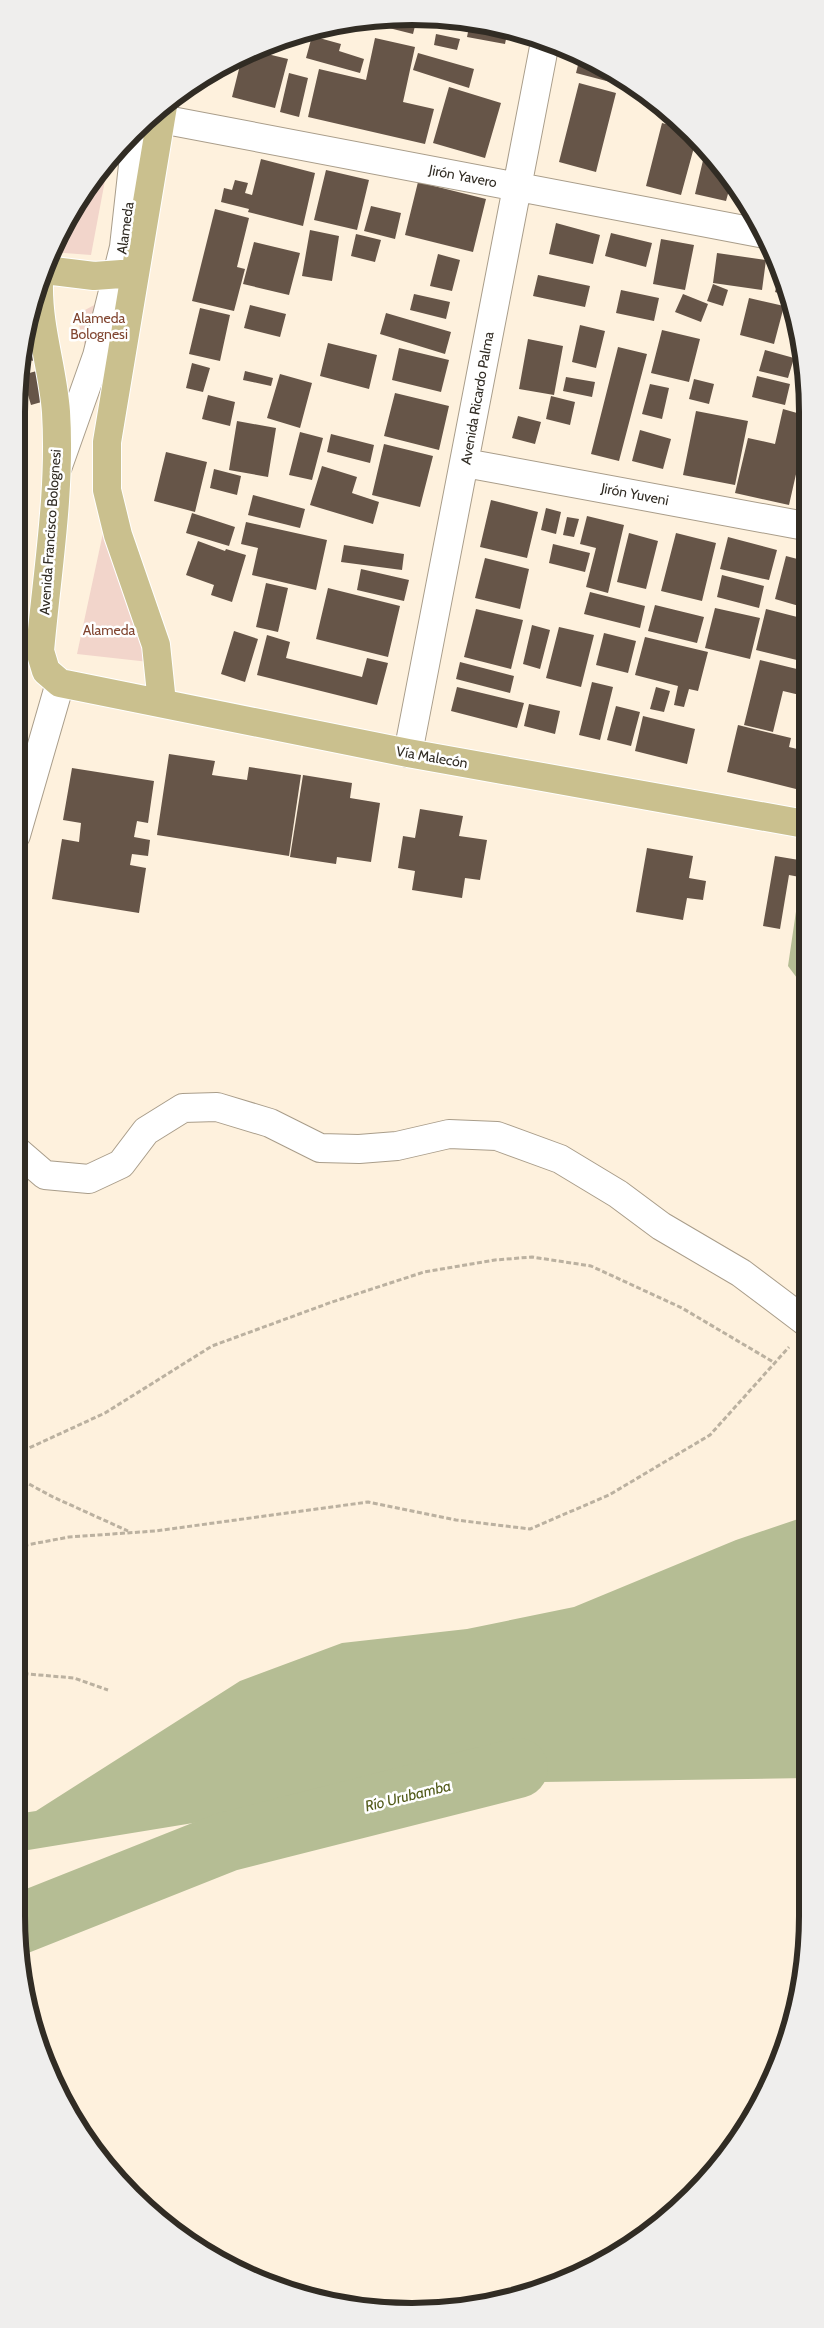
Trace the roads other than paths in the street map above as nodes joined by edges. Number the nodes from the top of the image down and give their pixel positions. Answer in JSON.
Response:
{"nodes":[{"id":1,"x":544,"y":49,"type":"edge"},
{"id":2,"x":159,"y":119,"type":"edge"},
{"id":3,"x":153,"y":124,"type":"edge"},
{"id":4,"x":152,"y":125,"type":"edge"},
{"id":5,"x":516,"y":185,"type":"junction"},
{"id":6,"x":754,"y":232,"type":"edge"},
{"id":7,"x":52,"y":271,"type":"edge"},
{"id":8,"x":135,"y":273,"type":"junction"},
{"id":9,"x":41,"y":303,"type":"edge"},
{"id":10,"x":465,"y":463,"type":"junction"},
{"id":11,"x":58,"y":467,"type":"junction"},
{"id":12,"x":799,"y":525,"type":"edge"},
{"id":13,"x":60,"y":683,"type":"junction"},
{"id":14,"x":162,"y":703,"type":"junction"},
{"id":15,"x":408,"y":753,"type":"junction"},
{"id":16,"x":25,"y":804,"type":"edge"},
{"id":17,"x":799,"y":823,"type":"edge"},
{"id":18,"x":25,"y":1158,"type":"edge"},
{"id":19,"x":799,"y":1331,"type":"edge"}],
"edges":[{"from":1,"to":5,"type":"street","name":"Avenida Ricardo Palma"},
{"from":2,"to":5,"type":"street","name":"Jirón Yavero"},
{"from":3,"to":8,"type":"main road"},
{"from":4,"to":11,"type":"street","name":"Alameda"},
{"from":5,"to":6,"type":"street","name":"Jirón Yavero"},
{"from":5,"to":10,"type":"street","name":"Avenida Ricardo Palma"},
{"from":7,"to":8,"type":"main road"},
{"from":8,"to":14,"type":"main road"},
{"from":9,"to":11,"type":"main road","name":"Avenida Francisco Bolognesi"},
{"from":10,"to":12,"type":"street","name":"Jirón Yuveni"},
{"from":10,"to":15,"type":"street","name":"Avenida Ricardo Palma"},
{"from":11,"to":13,"type":"main road","name":"Avenida Francisco Bolognesi"},
{"from":13,"to":14,"type":"main road","name":"Vía Malecón"},
{"from":13,"to":16,"type":"street"},
{"from":14,"to":15,"type":"main road","name":"Vía Malecón"},
{"from":15,"to":17,"type":"main road","name":"Vía Malecón"},
{"from":18,"to":19,"type":"street"}]}
